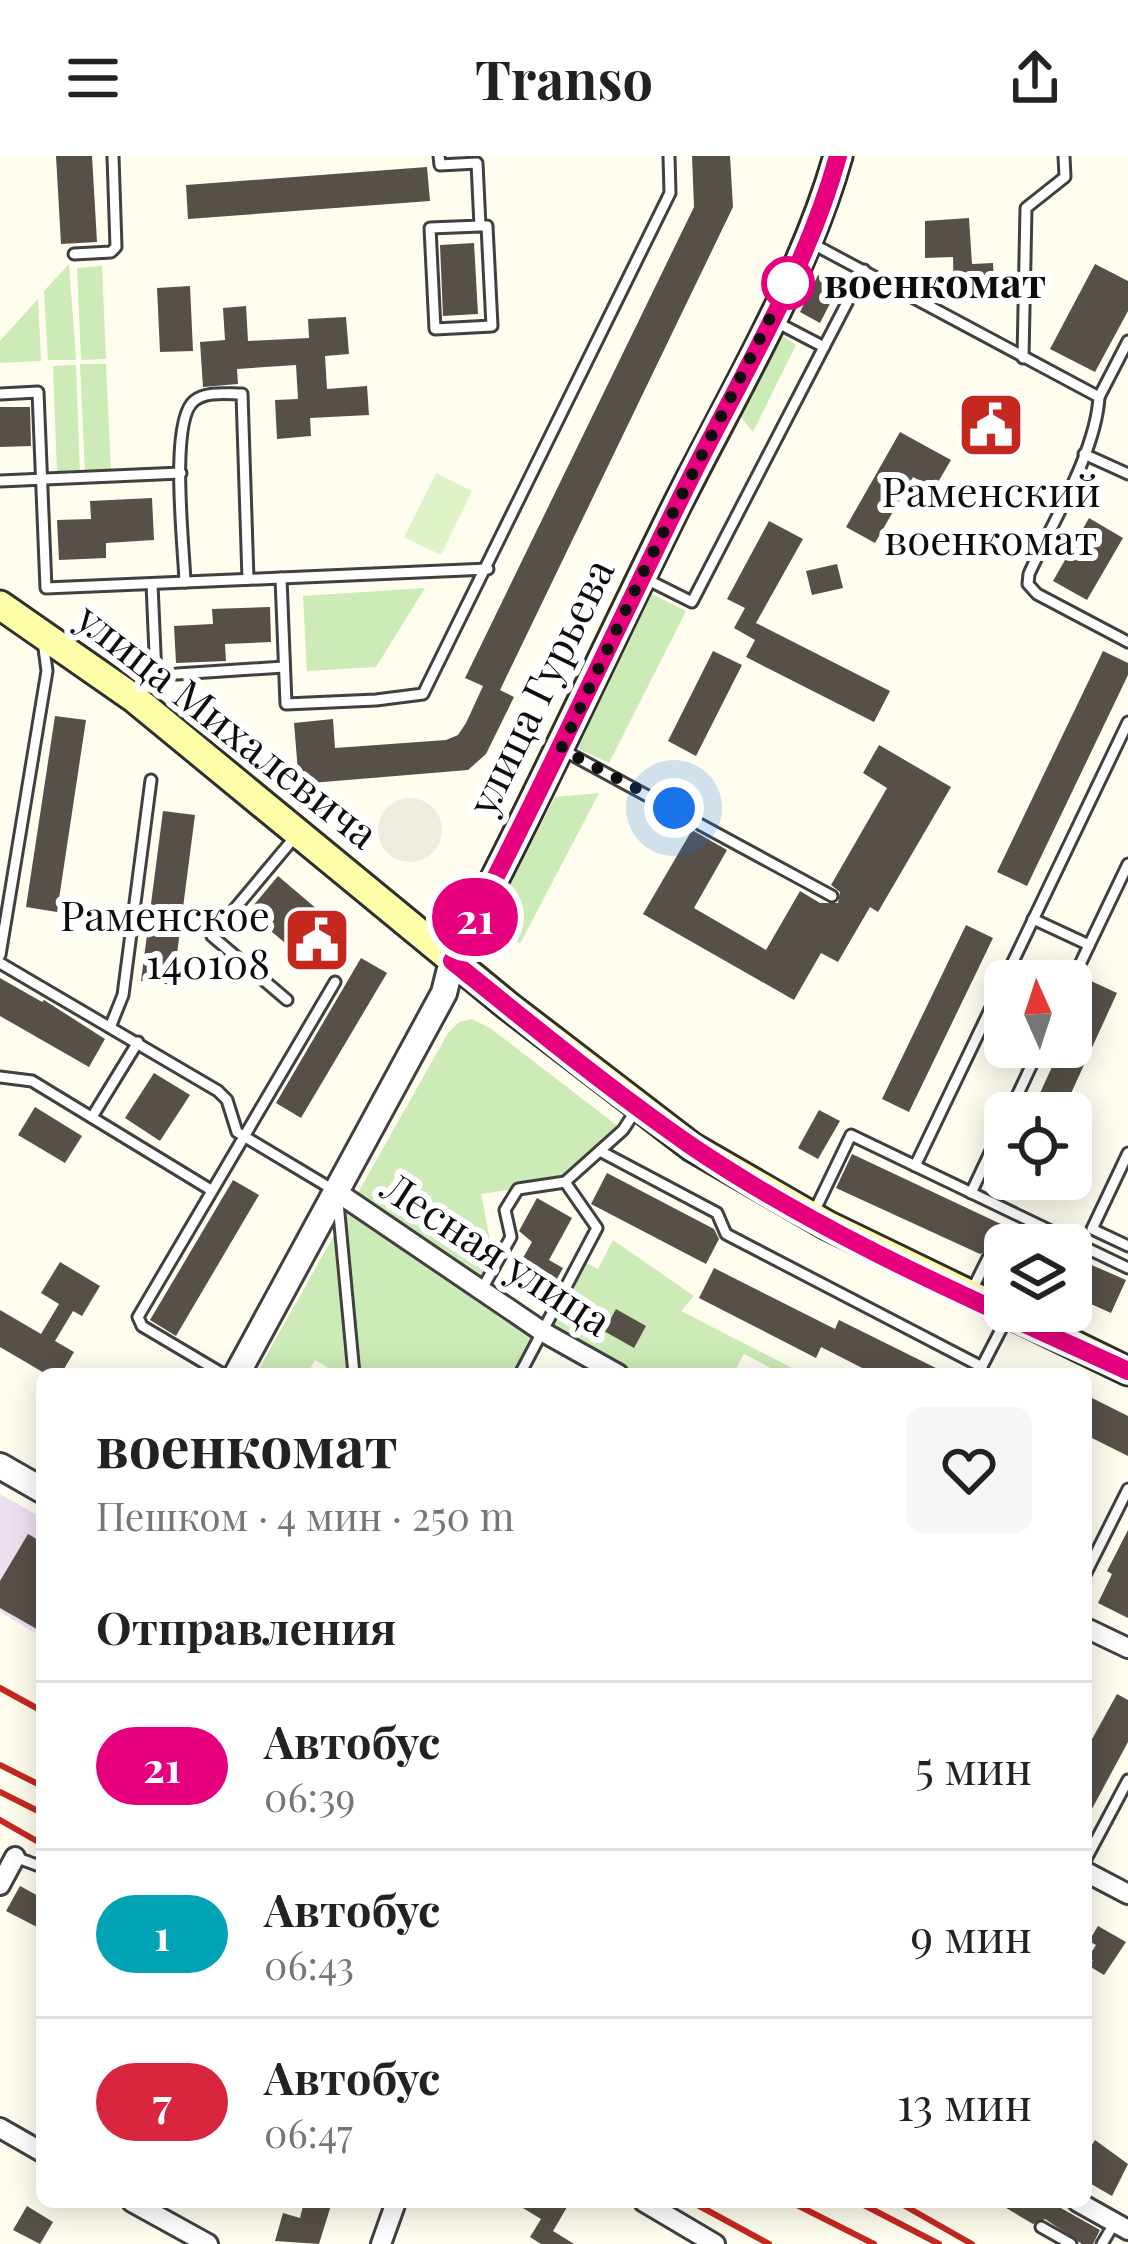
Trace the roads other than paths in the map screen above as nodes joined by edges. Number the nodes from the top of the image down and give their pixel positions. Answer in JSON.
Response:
{"nodes":[{"id":1,"x":113,"y":156,"type":"edge"},
{"id":2,"x":439,"y":156,"type":"edge"},
{"id":3,"x":669,"y":156,"type":"edge"},
{"id":4,"x":838,"y":156,"type":"edge"},
{"id":5,"x":1064,"y":156,"type":"edge"},
{"id":6,"x":480,"y":226,"type":"junction"},
{"id":7,"x":807,"y":242,"type":"junction"},
{"id":8,"x":74,"y":254,"type":"dead end"},
{"id":9,"x":864,"y":270,"type":"junction"},
{"id":10,"x":770,"y":319,"type":"junction"},
{"id":11,"x":1128,"y":341,"type":"edge"},
{"id":12,"x":824,"y":347,"type":"junction"},
{"id":13,"x":1023,"y":358,"type":"junction"},
{"id":14,"x":0,"y":394,"type":"edge"},
{"id":15,"x":1099,"y":397,"type":"junction"},
{"id":16,"x":1084,"y":454,"type":"junction"},
{"id":17,"x":182,"y":473,"type":"junction"},
{"id":18,"x":1128,"y":474,"type":"edge"},
{"id":19,"x":42,"y":479,"type":"junction"},
{"id":20,"x":0,"y":481,"type":"edge"},
{"id":21,"x":488,"y":569,"type":"junction"},
{"id":22,"x":641,"y":577,"type":"junction"},
{"id":23,"x":280,"y":578,"type":"junction"},
{"id":24,"x":248,"y":579,"type":"junction"},
{"id":25,"x":185,"y":582,"type":"junction"},
{"id":26,"x":152,"y":584,"type":"junction"},
{"id":27,"x":0,"y":605,"type":"edge"},
{"id":28,"x":41,"y":632,"type":"junction"},
{"id":29,"x":1128,"y":642,"type":"edge"},
{"id":30,"x":284,"y":667,"type":"junction"},
{"id":31,"x":177,"y":674,"type":"dead end"},
{"id":32,"x":135,"y":699,"type":"junction"},
{"id":33,"x":1128,"y":722,"type":"edge"},
{"id":34,"x":561,"y":749,"type":"junction"},
{"id":35,"x":151,"y":780,"type":"dead end"},
{"id":36,"x":298,"y":834,"type":"junction"},
{"id":37,"x":1128,"y":864,"type":"edge"},
{"id":38,"x":832,"y":896,"type":"dead end"},
{"id":39,"x":1034,"y":919,"type":"junction"},
{"id":40,"x":1089,"y":945,"type":"junction"},
{"id":41,"x":0,"y":959,"type":"edge"},
{"id":42,"x":1082,"y":960,"type":"edge"},
{"id":43,"x":452,"y":961,"type":"junction"},
{"id":44,"x":335,"y":982,"type":"dead end"},
{"id":45,"x":287,"y":1000,"type":"dead end"},
{"id":46,"x":111,"y":1025,"type":"junction"},
{"id":47,"x":138,"y":1042,"type":"junction"},
{"id":48,"x":0,"y":1077,"type":"edge"},
{"id":49,"x":638,"y":1107,"type":"junction"},
{"id":50,"x":92,"y":1117,"type":"junction"},
{"id":51,"x":243,"y":1137,"type":"junction"},
{"id":52,"x":600,"y":1151,"type":"junction"},
{"id":53,"x":1128,"y":1153,"type":"edge"},
{"id":54,"x":984,"y":1164,"type":"edge"},
{"id":55,"x":915,"y":1166,"type":"junction"},
{"id":56,"x":566,"y":1182,"type":"junction"},
{"id":57,"x":212,"y":1190,"type":"junction"},
{"id":58,"x":337,"y":1192,"type":"junction"},
{"id":59,"x":970,"y":1192,"type":"junction"},
{"id":60,"x":1010,"y":1211,"type":"junction"},
{"id":61,"x":812,"y":1217,"type":"junction"},
{"id":62,"x":1004,"y":1224,"type":"edge"},
{"id":63,"x":1128,"y":1246,"type":"edge"},
{"id":64,"x":984,"y":1266,"type":"edge"},
{"id":65,"x":1128,"y":1268,"type":"edge"},
{"id":66,"x":481,"y":1289,"type":"junction"},
{"id":67,"x":969,"y":1297,"type":"junction"},
{"id":68,"x":984,"y":1304,"type":"edge"},
{"id":69,"x":543,"y":1332,"type":"junction"},
{"id":70,"x":1000,"y":1332,"type":"edge"},
{"id":71,"x":1043,"y":1332,"type":"edge"},
{"id":72,"x":214,"y":1368,"type":"edge"},
{"id":73,"x":240,"y":1368,"type":"edge"},
{"id":74,"x":353,"y":1368,"type":"edge"},
{"id":75,"x":523,"y":1368,"type":"edge"},
{"id":76,"x":604,"y":1368,"type":"edge"},
{"id":77,"x":976,"y":1368,"type":"edge"},
{"id":78,"x":981,"y":1368,"type":"edge"},
{"id":79,"x":1128,"y":1371,"type":"edge"},
{"id":80,"x":0,"y":1466,"type":"edge"},
{"id":81,"x":36,"y":1487,"type":"edge"},
{"id":82,"x":1128,"y":1489,"type":"edge"},
{"id":83,"x":1092,"y":1561,"type":"edge"},
{"id":84,"x":1092,"y":1631,"type":"edge"},
{"id":85,"x":1128,"y":1648,"type":"edge"},
{"id":86,"x":1128,"y":1780,"type":"edge"},
{"id":87,"x":1092,"y":1848,"type":"edge"},
{"id":88,"x":15,"y":1857,"type":"joint"},
{"id":89,"x":36,"y":1865,"type":"edge"},
{"id":90,"x":1092,"y":1874,"type":"edge"},
{"id":91,"x":0,"y":1886,"type":"edge"},
{"id":92,"x":1125,"y":1888,"type":"edge"},
{"id":93,"x":0,"y":2128,"type":"edge"},
{"id":94,"x":36,"y":2149,"type":"edge"},
{"id":95,"x":143,"y":2208,"type":"edge"},
{"id":96,"x":394,"y":2208,"type":"edge"},
{"id":97,"x":654,"y":2208,"type":"edge"},
{"id":98,"x":1089,"y":2208,"type":"edge"},
{"id":99,"x":1121,"y":2226,"type":"edge"},
{"id":100,"x":1041,"y":2227,"type":"dead end"},
{"id":101,"x":208,"y":2244,"type":"edge"},
{"id":102,"x":380,"y":2244,"type":"edge"},
{"id":103,"x":715,"y":2244,"type":"edge"},
{"id":104,"x":1071,"y":2244,"type":"edge"},
{"id":105,"x":1102,"y":2244,"type":"edge"}],
"edges":[{"from":1,"to":8,"type":"lane"},
{"from":2,"to":6,"type":"lane"},
{"from":3,"to":21,"type":"lane"},
{"from":4,"to":7,"type":"main road","name":"улица Гурьева"},
{"from":5,"to":13,"type":"lane"},
{"from":6,"to":6,"type":"lane"},
{"from":7,"to":9,"type":"lane"},
{"from":7,"to":10,"type":"main road","name":"улица Гурьева"},
{"from":9,"to":12,"type":"lane"},
{"from":9,"to":13,"type":"lane"},
{"from":10,"to":12,"type":"lane"},
{"from":10,"to":22,"type":"main road","name":"улица Гурьева"},
{"from":11,"to":15,"type":"lane"},
{"from":12,"to":22,"type":"lane"},
{"from":13,"to":15,"type":"lane"},
{"from":14,"to":19,"type":"lane"},
{"from":15,"to":16,"type":"lane"},
{"from":16,"to":18,"type":"lane"},
{"from":16,"to":29,"type":"lane"},
{"from":17,"to":19,"type":"lane"},
{"from":17,"to":24,"type":"lane"},
{"from":17,"to":25,"type":"lane"},
{"from":19,"to":20,"type":"lane"},
{"from":19,"to":26,"type":"lane"},
{"from":21,"to":23,"type":"lane"},
{"from":21,"to":30,"type":"lane"},
{"from":22,"to":34,"type":"main road","name":"улица Гурьева"},
{"from":23,"to":24,"type":"lane"},
{"from":23,"to":30,"type":"lane"},
{"from":24,"to":25,"type":"lane"},
{"from":25,"to":26,"type":"lane"},
{"from":26,"to":32,"type":"lane"},
{"from":27,"to":28,"type":"main road","name":"улица Михалевича"},
{"from":28,"to":32,"type":"main road","name":"улица Михалевича"},
{"from":28,"to":41,"type":"lane"},
{"from":30,"to":31,"type":"lane"},
{"from":32,"to":36,"type":"main road","name":"улица Михалевича"},
{"from":33,"to":39,"type":"lane"},
{"from":34,"to":38,"type":"lane"},
{"from":34,"to":43,"type":"main road","name":"улица Гурьева"},
{"from":35,"to":46,"type":"lane"},
{"from":36,"to":43,"type":"main road","name":"улица Михалевича"},
{"from":36,"to":45,"type":"lane"},
{"from":37,"to":40,"type":"lane"},
{"from":39,"to":40,"type":"lane"},
{"from":39,"to":55,"type":"lane"},
{"from":40,"to":42,"type":"lane"},
{"from":41,"to":46,"type":"lane"},
{"from":43,"to":49,"type":"main road","name":"улица Михалевича"},
{"from":43,"to":58,"type":"street","name":"улица Гурьева"},
{"from":44,"to":51,"type":"lane"},
{"from":46,"to":47,"type":"lane"},
{"from":47,"to":50,"type":"lane"},
{"from":47,"to":51,"type":"lane"},
{"from":48,"to":50,"type":"lane"},
{"from":49,"to":52,"type":"lane"},
{"from":49,"to":61,"type":"main road","name":"улица Михалевича"},
{"from":50,"to":57,"type":"lane"},
{"from":51,"to":57,"type":"lane"},
{"from":51,"to":58,"type":"lane"},
{"from":52,"to":56,"type":"lane"},
{"from":52,"to":77,"type":"lane"},
{"from":53,"to":63,"type":"lane"},
{"from":54,"to":59,"type":"lane"},
{"from":55,"to":59,"type":"lane"},
{"from":55,"to":61,"type":"lane"},
{"from":56,"to":66,"type":"lane"},
{"from":56,"to":69,"type":"lane"},
{"from":57,"to":72,"type":"lane"},
{"from":58,"to":66,"type":"street","name":"Лесная улица"},
{"from":58,"to":73,"type":"street","name":"улица Гурьева"},
{"from":58,"to":74,"type":"lane"},
{"from":59,"to":60,"type":"lane"},
{"from":60,"to":62,"type":"lane"},
{"from":60,"to":65,"type":"lane"},
{"from":61,"to":67,"type":"main road","name":"улица Михалевича"},
{"from":64,"to":67,"type":"lane"},
{"from":66,"to":69,"type":"street","name":"Лесная улица"},
{"from":67,"to":68,"type":"main road","name":"улица Михалевича"},
{"from":69,"to":75,"type":"lane"},
{"from":69,"to":76,"type":"street","name":"Лесная улица"},
{"from":70,"to":78,"type":"lane"},
{"from":71,"to":79,"type":"main road","name":"улица Михалевича"},
{"from":80,"to":81,"type":"street"},
{"from":82,"to":83,"type":"lane"},
{"from":84,"to":85,"type":"street"},
{"from":86,"to":87,"type":"lane"},
{"from":88,"to":89,"type":"lane"},
{"from":88,"to":91,"type":"street"},
{"from":90,"to":92,"type":"street"},
{"from":93,"to":94,"type":"street"},
{"from":95,"to":101,"type":"street"},
{"from":96,"to":102,"type":"street"},
{"from":97,"to":103,"type":"street"},
{"from":98,"to":99,"type":"street"},
{"from":99,"to":105,"type":"lane"},
{"from":100,"to":104,"type":"lane"}]}
